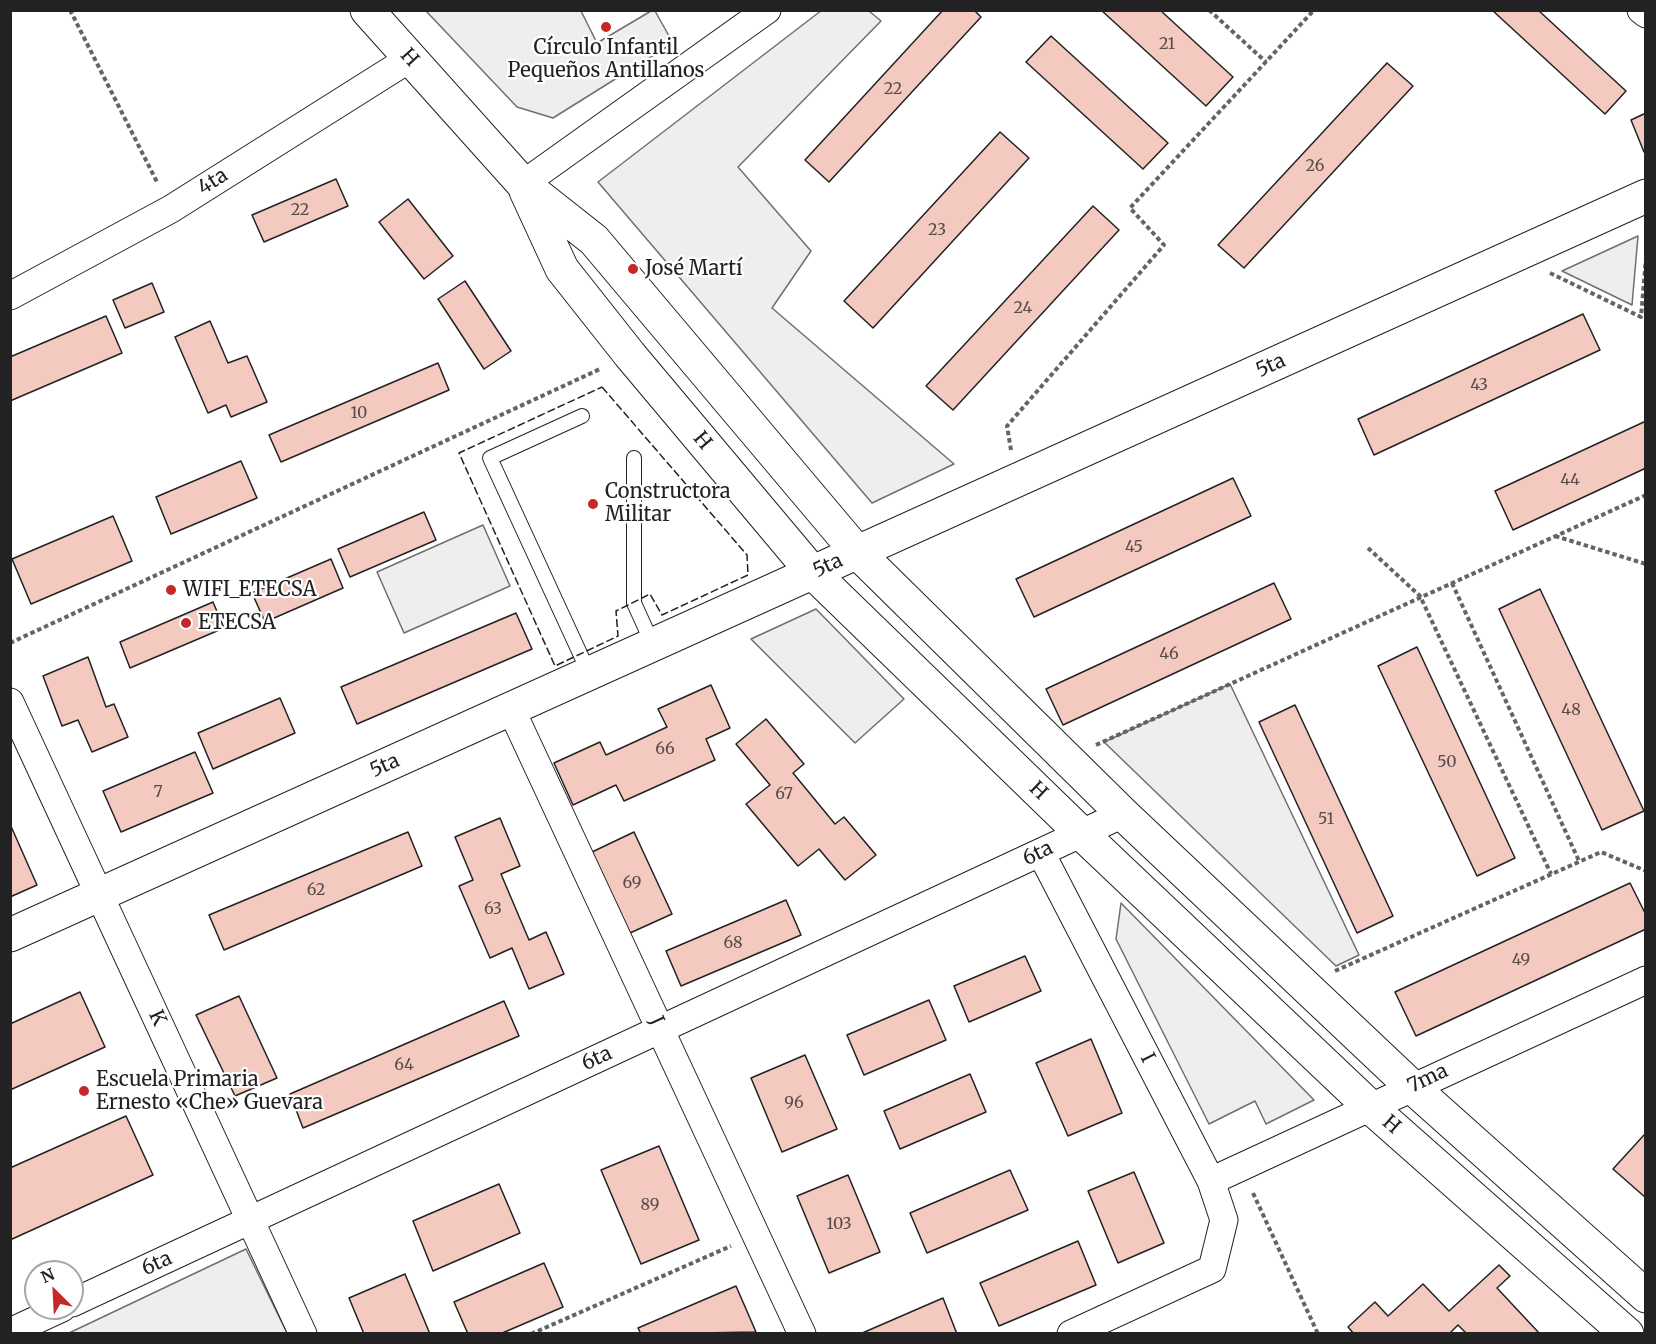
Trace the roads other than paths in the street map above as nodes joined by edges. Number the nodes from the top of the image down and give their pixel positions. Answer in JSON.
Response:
{"nodes":[{"id":1,"x":367,"y":10,"type":"edge"},
{"id":2,"x":767,"y":10,"type":"edge"},
{"id":3,"x":1641,"y":10,"type":"edge"},
{"id":4,"x":1646,"y":14,"type":"edge"},
{"id":5,"x":410,"y":59,"type":"junction"},
{"id":6,"x":523,"y":184,"type":"junction"},
{"id":7,"x":1646,"y":196,"type":"edge"},
{"id":8,"x":12,"y":294,"type":"edge"},
{"id":9,"x":582,"y":416,"type":"dead end"},
{"id":10,"x":634,"y":458,"type":"dead end"},
{"id":11,"x":857,"y":552,"type":"junction"},
{"id":12,"x":813,"y":573,"type":"junction"},
{"id":13,"x":653,"y":645,"type":"junction"},
{"id":14,"x":589,"y":673,"type":"junction"},
{"id":15,"x":10,"y":702,"type":"edge"},
{"id":16,"x":511,"y":709,"type":"junction"},
{"id":17,"x":1123,"y":814,"type":"junction"},
{"id":18,"x":1081,"y":833,"type":"junction"},
{"id":19,"x":1041,"y":853,"type":"junction"},
{"id":20,"x":100,"y":895,"type":"junction"},
{"id":21,"x":10,"y":935,"type":"edge"},
{"id":22,"x":1646,"y":980,"type":"edge"},
{"id":23,"x":660,"y":1029,"type":"junction"},
{"id":24,"x":1412,"y":1087,"type":"junction"},
{"id":25,"x":1369,"y":1106,"type":"junction"},
{"id":26,"x":1211,"y":1181,"type":"junction"},
{"id":27,"x":251,"y":1220,"type":"junction"},
{"id":28,"x":1646,"y":1296,"type":"edge"},
{"id":29,"x":84,"y":1297,"type":"edge"},
{"id":30,"x":36,"y":1320,"type":"edge"},
{"id":31,"x":10,"y":1332,"type":"edge"},
{"id":32,"x":303,"y":1334,"type":"edge"},
{"id":33,"x":802,"y":1334,"type":"edge"},
{"id":34,"x":1071,"y":1334,"type":"edge"},
{"id":35,"x":1627,"y":1334,"type":"edge"}],
"edges":[{"from":1,"to":5,"type":"street","name":"H"},
{"from":2,"to":6,"type":"street"},
{"from":3,"to":4,"type":"street"},
{"from":5,"to":6,"type":"street","name":"H"},
{"from":5,"to":8,"type":"street","name":"4ta"},
{"from":6,"to":11,"type":"street","name":"H"},
{"from":6,"to":12,"type":"street","name":"H"},
{"from":7,"to":11,"type":"street","name":"5ta"},
{"from":9,"to":14,"type":"lane"},
{"from":10,"to":13,"type":"lane"},
{"from":11,"to":12,"type":"street","name":"5ta"},
{"from":11,"to":17,"type":"street","name":"H"},
{"from":12,"to":13,"type":"street","name":"5ta"},
{"from":12,"to":18,"type":"street","name":"H"},
{"from":13,"to":14,"type":"street","name":"5ta"},
{"from":14,"to":16,"type":"street","name":"5ta"},
{"from":15,"to":20,"type":"street","name":"K"},
{"from":16,"to":20,"type":"street","name":"5ta"},
{"from":16,"to":23,"type":"street","name":"J"},
{"from":17,"to":18,"type":"street","name":"6ta"},
{"from":17,"to":24,"type":"street","name":"H"},
{"from":18,"to":19,"type":"street","name":"6ta"},
{"from":18,"to":25,"type":"street","name":"H"},
{"from":19,"to":23,"type":"street","name":"6ta"},
{"from":19,"to":26,"type":"street","name":"I"},
{"from":20,"to":21,"type":"street","name":"5ta"},
{"from":20,"to":27,"type":"street","name":"K"},
{"from":22,"to":24,"type":"street","name":"7ma"},
{"from":23,"to":27,"type":"street","name":"6ta"},
{"from":23,"to":33,"type":"street","name":"J"},
{"from":24,"to":25,"type":"street","name":"7ma"},
{"from":24,"to":28,"type":"street","name":"H"},
{"from":25,"to":26,"type":"street","name":"7ma"},
{"from":25,"to":35,"type":"street","name":"H"},
{"from":26,"to":34,"type":"street","name":"I"},
{"from":27,"to":29,"type":"street","name":"6ta"},
{"from":27,"to":32,"type":"street","name":"K"},
{"from":30,"to":31,"type":"street"}]}
